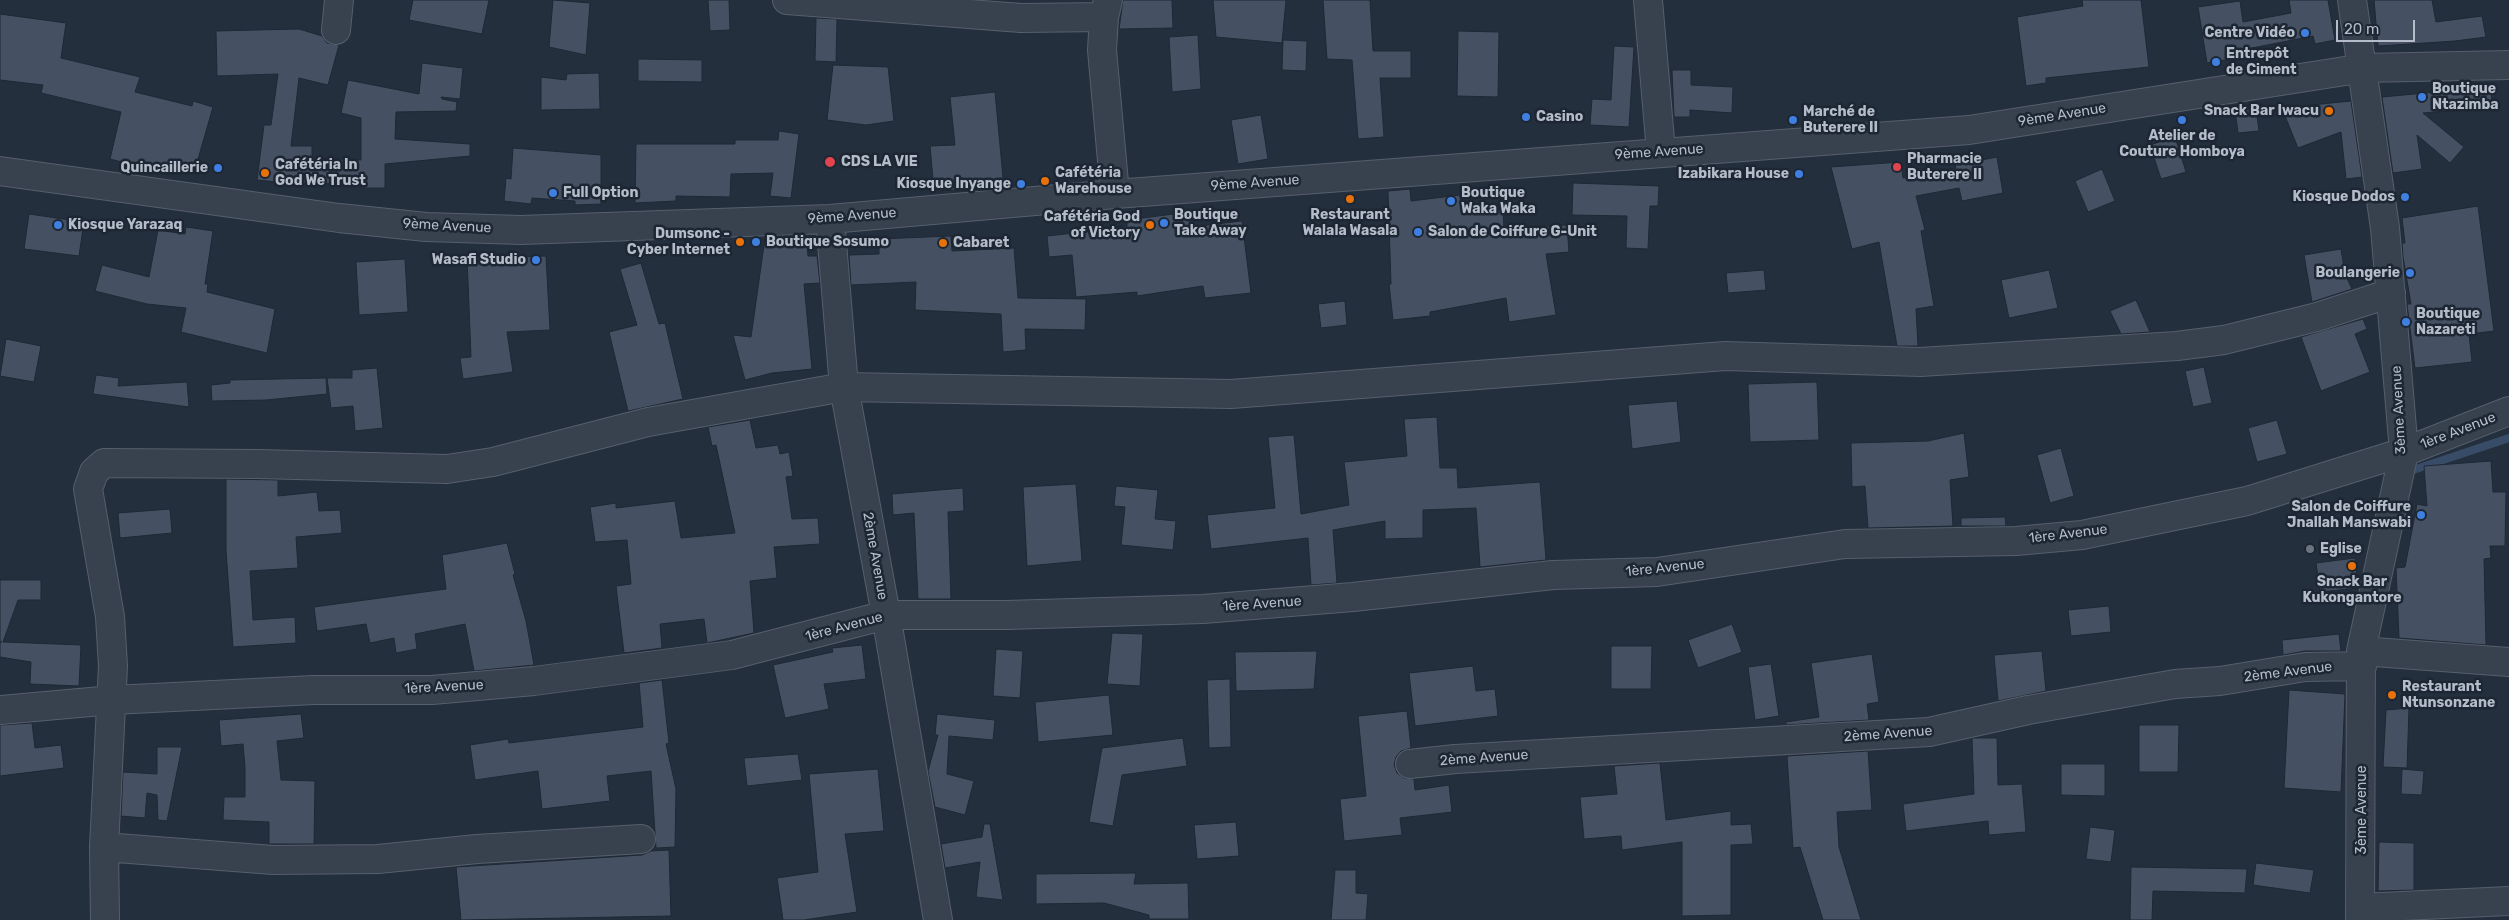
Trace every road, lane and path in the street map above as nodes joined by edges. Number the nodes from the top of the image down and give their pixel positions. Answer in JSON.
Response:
{"nodes":[{"id":1,"x":339,"y":0,"type":"edge"},
{"id":2,"x":786,"y":0,"type":"edge"},
{"id":3,"x":1648,"y":0,"type":"edge"},
{"id":4,"x":2352,"y":0,"type":"edge"},
{"id":5,"x":1106,"y":9,"type":"edge"},
{"id":6,"x":336,"y":30,"type":"dead end"},
{"id":7,"x":2509,"y":65,"type":"edge"},
{"id":8,"x":2364,"y":68,"type":"junction"},
{"id":9,"x":1661,"y":152,"type":"junction"},
{"id":10,"x":0,"y":171,"type":"edge"},
{"id":11,"x":1115,"y":194,"type":"junction"},
{"id":12,"x":830,"y":219,"type":"junction"},
{"id":13,"x":2392,"y":293,"type":"junction"},
{"id":14,"x":844,"y":387,"type":"junction"},
{"id":15,"x":2509,"y":411,"type":"edge"},
{"id":16,"x":2404,"y":452,"type":"junction"},
{"id":17,"x":886,"y":616,"type":"junction"},
{"id":18,"x":2362,"y":659,"type":"junction"},
{"id":19,"x":2509,"y":662,"type":"edge"},
{"id":20,"x":113,"y":700,"type":"junction"},
{"id":21,"x":0,"y":710,"type":"edge"},
{"id":22,"x":1410,"y":764,"type":"dead end"},
{"id":23,"x":641,"y":839,"type":"dead end"},
{"id":24,"x":104,"y":847,"type":"junction"},
{"id":25,"x":2509,"y":901,"type":"edge"},
{"id":26,"x":2360,"y":914,"type":"edge"},
{"id":27,"x":105,"y":920,"type":"edge"},
{"id":28,"x":938,"y":920,"type":"edge"}],
"edges":[{"from":1,"to":6,"type":"street"},
{"from":2,"to":5,"type":"street"},
{"from":3,"to":9,"type":"street"},
{"from":4,"to":8,"type":"street","name":"3ème Avenue"},
{"from":5,"to":11,"type":"street"},
{"from":7,"to":8,"type":"street","name":"9ème Avenue"},
{"from":8,"to":9,"type":"street","name":"9ème Avenue"},
{"from":8,"to":13,"type":"street","name":"3ème Avenue"},
{"from":9,"to":11,"type":"street","name":"9ème Avenue"},
{"from":10,"to":12,"type":"street","name":"9ème Avenue"},
{"from":11,"to":12,"type":"street","name":"9ème Avenue"},
{"from":12,"to":14,"type":"street","name":"2ème Avenue"},
{"from":13,"to":14,"type":"street"},
{"from":13,"to":16,"type":"street","name":"3ème Avenue"},
{"from":14,"to":17,"type":"street","name":"2ème Avenue"},
{"from":14,"to":20,"type":"street"},
{"from":15,"to":16,"type":"street","name":"1ère Avenue"},
{"from":16,"to":17,"type":"street","name":"1ère Avenue"},
{"from":16,"to":18,"type":"street","name":"3ème Avenue"},
{"from":17,"to":20,"type":"street","name":"1ère Avenue"},
{"from":17,"to":28,"type":"street","name":"2ème Avenue"},
{"from":18,"to":19,"type":"street","name":"2ème Avenue"},
{"from":18,"to":22,"type":"street","name":"2ème Avenue"},
{"from":18,"to":26,"type":"street","name":"3ème Avenue"},
{"from":20,"to":21,"type":"street","name":"1ère Avenue"},
{"from":20,"to":24,"type":"street"},
{"from":23,"to":24,"type":"street"},
{"from":24,"to":27,"type":"street"},
{"from":25,"to":26,"type":"street","name":"3ème Avenue"}]}
